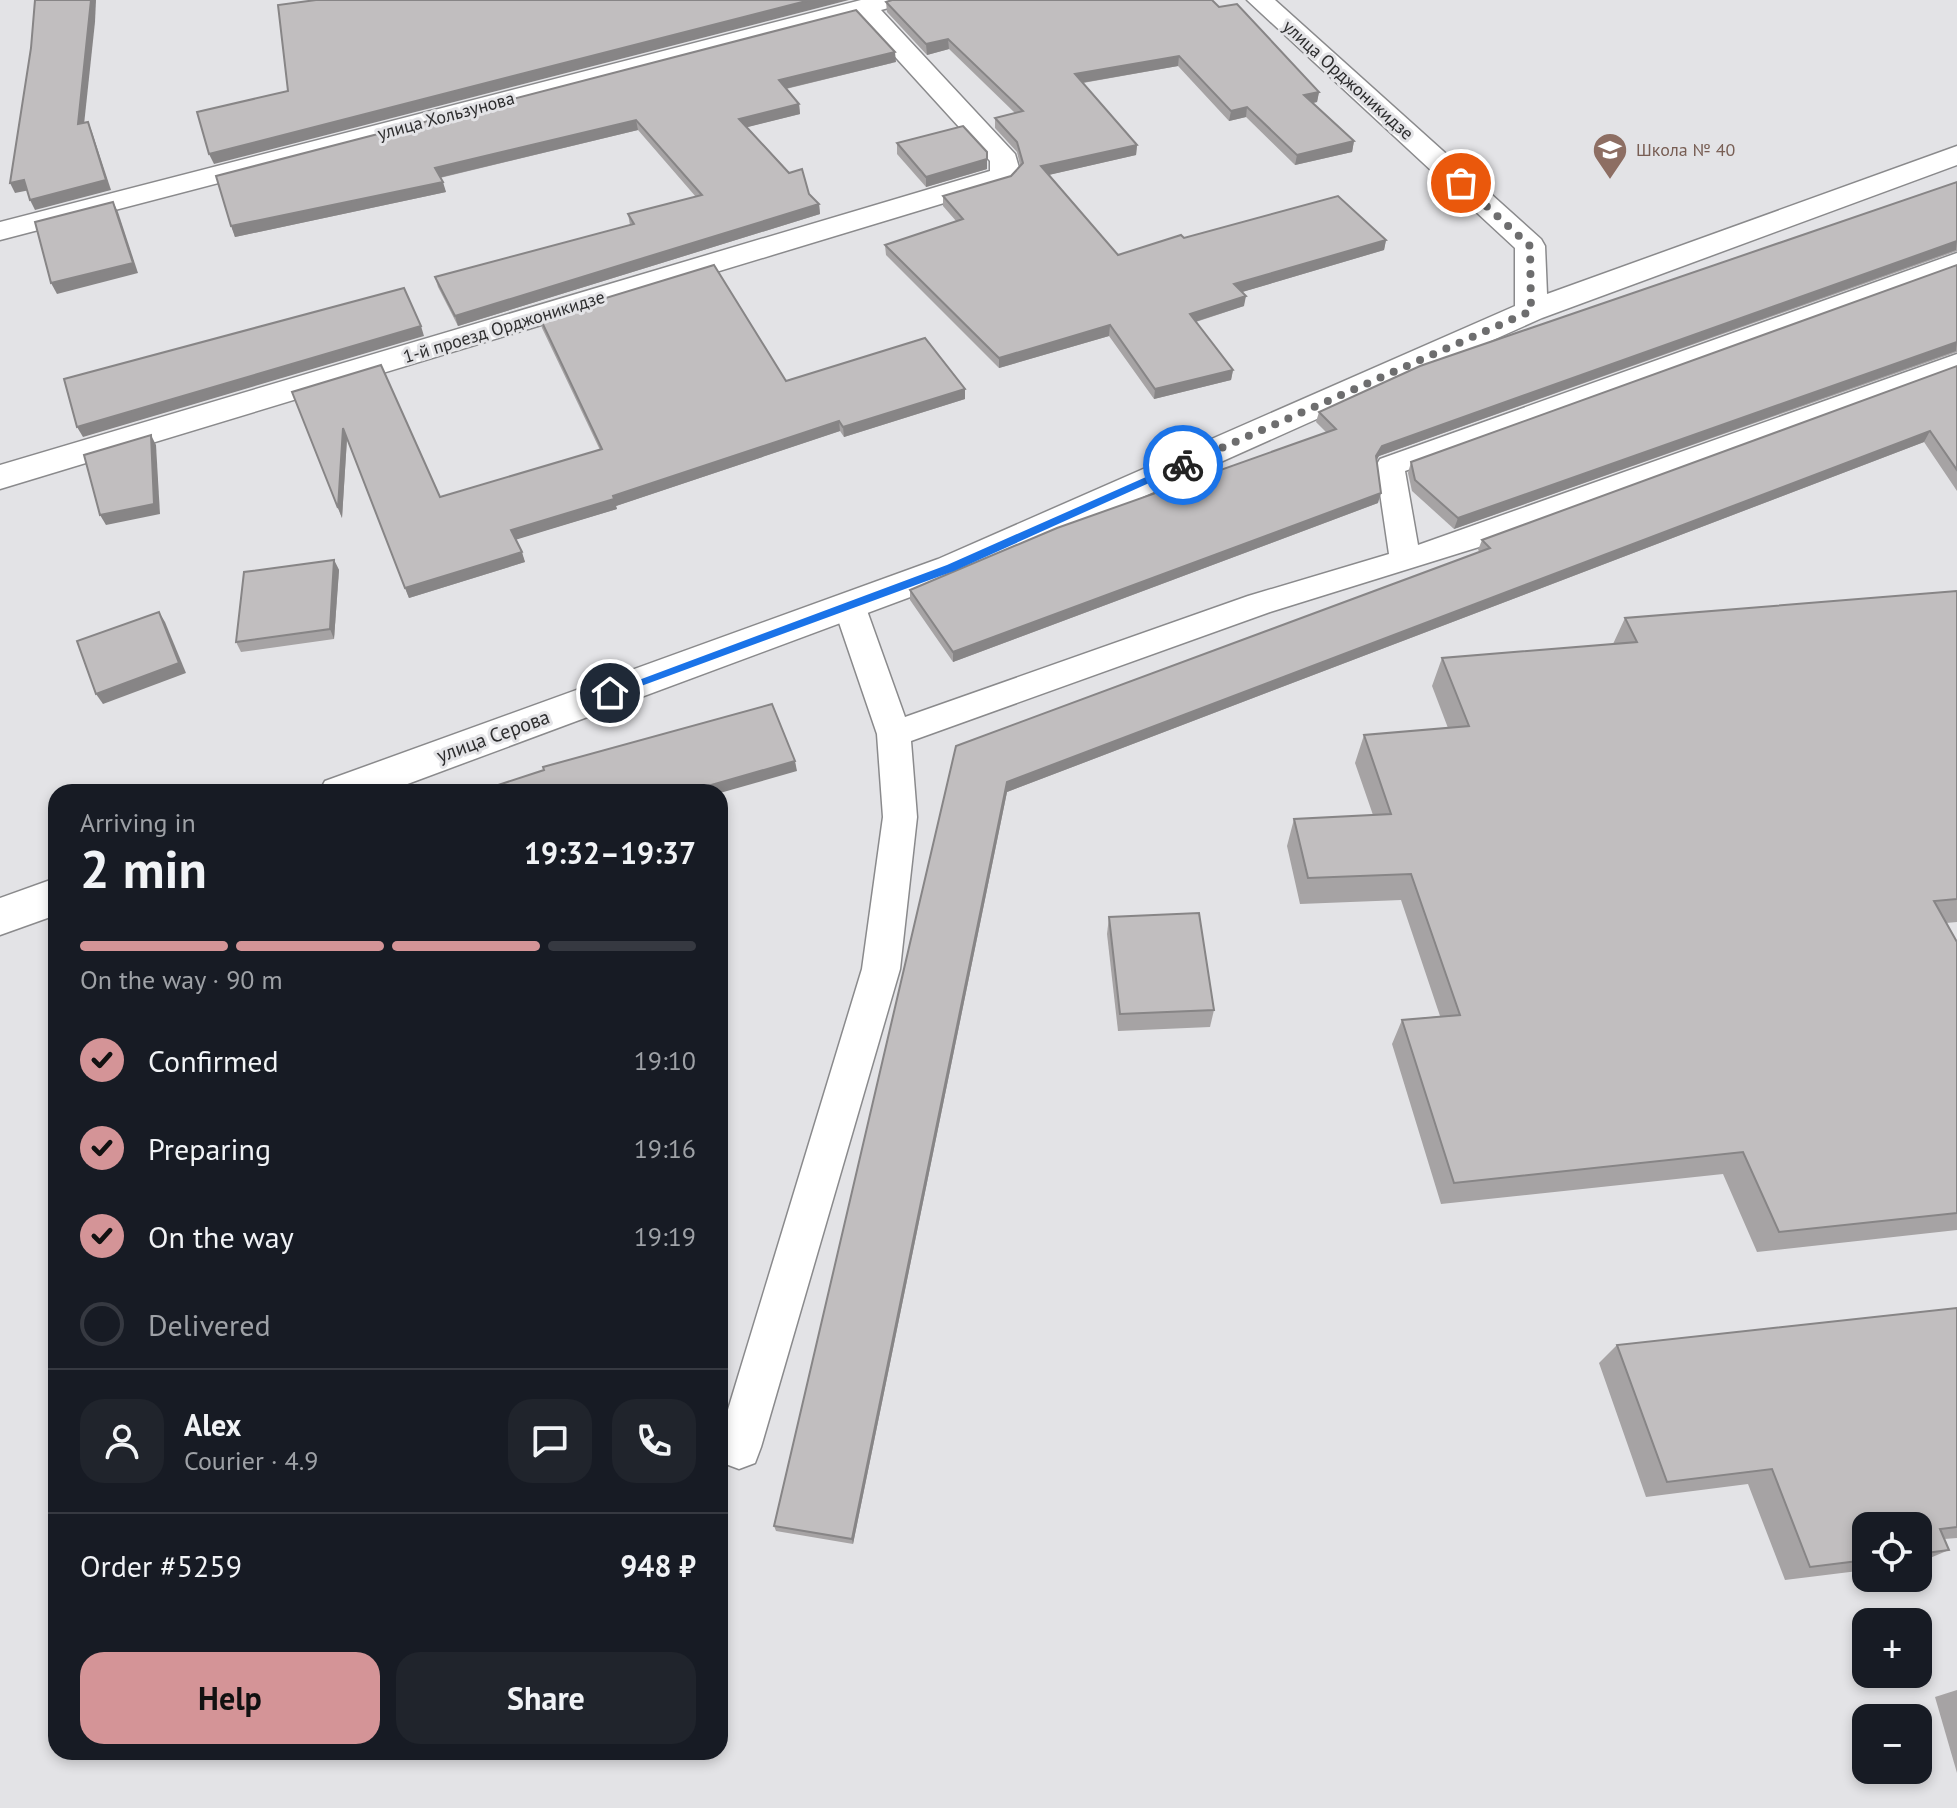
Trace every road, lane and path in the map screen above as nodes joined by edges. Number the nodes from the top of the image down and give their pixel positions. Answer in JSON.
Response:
{"nodes":[{"id":1,"x":1260,"y":0,"type":"edge"},
{"id":2,"x":862,"y":4,"type":"edge"},
{"id":3,"x":1957,"y":155,"type":"edge"},
{"id":4,"x":0,"y":231,"type":"edge"},
{"id":5,"x":1957,"y":261,"type":"edge"},
{"id":6,"x":1531,"y":311,"type":"junction"},
{"id":7,"x":1957,"y":362,"type":"edge"},
{"id":8,"x":0,"y":477,"type":"edge"},
{"id":9,"x":1405,"y":559,"type":"junction"},
{"id":10,"x":849,"y":605,"type":"junction"},
{"id":11,"x":894,"y":734,"type":"junction"},
{"id":12,"x":362,"y":784,"type":"edge"},
{"id":13,"x":48,"y":899,"type":"edge"},
{"id":14,"x":0,"y":917,"type":"edge"},
{"id":15,"x":739,"y":1447,"type":"dead end"}],
"edges":[{"from":1,"to":6,"type":"street","name":"улица Орджоникидзе"},
{"from":2,"to":4,"type":"street","name":"улица Хользунова"},
{"from":2,"to":8,"type":"street","name":"1-й проезд Орджоникидзе"},
{"from":3,"to":6,"type":"street","name":"улица Серова"},
{"from":5,"to":9,"type":"lane"},
{"from":6,"to":10,"type":"street","name":"улица Серова"},
{"from":7,"to":9,"type":"lane"},
{"from":9,"to":11,"type":"lane"},
{"from":10,"to":11,"type":"lane"},
{"from":10,"to":12,"type":"street","name":"улица Серова"},
{"from":11,"to":15,"type":"lane"},
{"from":13,"to":14,"type":"street"}]}
